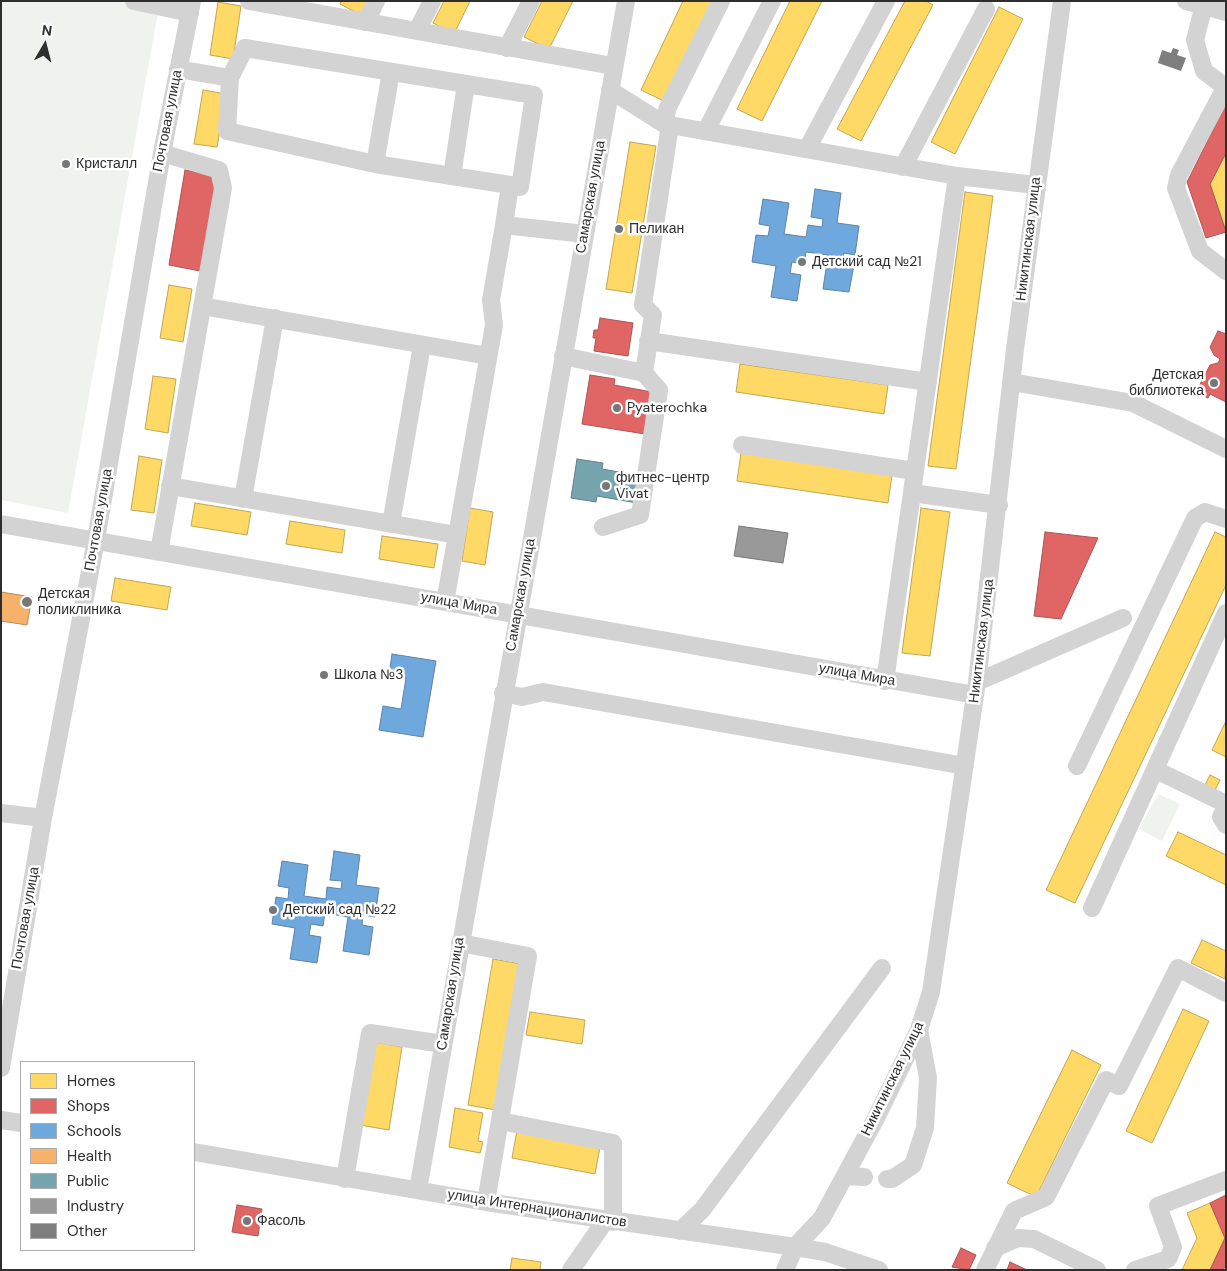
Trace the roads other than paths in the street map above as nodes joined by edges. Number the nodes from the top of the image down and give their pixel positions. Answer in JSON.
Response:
{"nodes":[{"id":1,"x":134,"y":1,"type":"edge"},
{"id":2,"x":376,"y":1,"type":"edge"},
{"id":3,"x":432,"y":1,"type":"edge"},
{"id":4,"x":531,"y":1,"type":"edge"},
{"id":5,"x":626,"y":1,"type":"edge"},
{"id":6,"x":721,"y":1,"type":"edge"},
{"id":7,"x":772,"y":1,"type":"edge"},
{"id":8,"x":886,"y":1,"type":"edge"},
{"id":9,"x":1062,"y":1,"type":"edge"},
{"id":10,"x":1186,"y":1,"type":"edge"},
{"id":11,"x":257,"y":2,"type":"edge"},
{"id":12,"x":1204,"y":6,"type":"junction"},
{"id":13,"x":191,"y":7,"type":"edge"},
{"id":14,"x":986,"y":9,"type":"dead end"},
{"id":15,"x":1226,"y":12,"type":"edge"},
{"id":16,"x":366,"y":22,"type":"junction"},
{"id":17,"x":417,"y":31,"type":"junction"},
{"id":18,"x":508,"y":48,"type":"junction"},
{"id":19,"x":614,"y":66,"type":"junction"},
{"id":20,"x":178,"y":69,"type":"junction"},
{"id":21,"x":391,"y":72,"type":"junction"},
{"id":22,"x":230,"y":78,"type":"junction"},
{"id":23,"x":466,"y":84,"type":"junction"},
{"id":24,"x":1225,"y":86,"type":"edge"},
{"id":25,"x":610,"y":90,"type":"junction"},
{"id":26,"x":668,"y":124,"type":"junction"},
{"id":27,"x":706,"y":131,"type":"junction"},
{"id":28,"x":807,"y":149,"type":"junction"},
{"id":29,"x":162,"y":153,"type":"junction"},
{"id":30,"x":376,"y":164,"type":"junction"},
{"id":31,"x":904,"y":166,"type":"junction"},
{"id":32,"x":452,"y":176,"type":"junction"},
{"id":33,"x":957,"y":176,"type":"junction"},
{"id":34,"x":1036,"y":184,"type":"junction"},
{"id":35,"x":510,"y":185,"type":"junction"},
{"id":36,"x":504,"y":225,"type":"junction"},
{"id":37,"x":585,"y":234,"type":"junction"},
{"id":38,"x":1226,"y":271,"type":"edge"},
{"id":39,"x":202,"y":306,"type":"junction"},
{"id":40,"x":275,"y":318,"type":"junction"},
{"id":41,"x":648,"y":341,"type":"junction"},
{"id":42,"x":422,"y":345,"type":"junction"},
{"id":43,"x":488,"y":356,"type":"junction"},
{"id":44,"x":563,"y":356,"type":"junction"},
{"id":45,"x":644,"y":373,"type":"junction"},
{"id":46,"x":928,"y":382,"type":"junction"},
{"id":47,"x":1012,"y":382,"type":"junction"},
{"id":48,"x":742,"y":445,"type":"dead end"},
{"id":49,"x":1226,"y":448,"type":"edge"},
{"id":50,"x":915,"y":471,"type":"junction"},
{"id":51,"x":170,"y":486,"type":"junction"},
{"id":52,"x":912,"y":493,"type":"junction"},
{"id":53,"x":243,"y":499,"type":"junction"},
{"id":54,"x":999,"y":505,"type":"junction"},
{"id":55,"x":1226,"y":519,"type":"edge"},
{"id":56,"x":1,"y":524,"type":"edge"},
{"id":57,"x":391,"y":524,"type":"junction"},
{"id":58,"x":603,"y":526,"type":"dead end"},
{"id":59,"x":457,"y":535,"type":"junction"},
{"id":60,"x":96,"y":540,"type":"junction"},
{"id":61,"x":159,"y":552,"type":"junction"},
{"id":62,"x":445,"y":602,"type":"junction"},
{"id":63,"x":1226,"y":613,"type":"edge"},
{"id":64,"x":518,"y":615,"type":"junction"},
{"id":65,"x":1123,"y":618,"type":"dead end"},
{"id":66,"x":885,"y":681,"type":"junction"},
{"id":67,"x":976,"y":688,"type":"junction"},
{"id":68,"x":503,"y":693,"type":"junction"},
{"id":69,"x":965,"y":766,"type":"junction"},
{"id":70,"x":1077,"y":766,"type":"dead end"},
{"id":71,"x":1156,"y":770,"type":"junction"},
{"id":72,"x":1226,"y":805,"type":"edge"},
{"id":73,"x":1,"y":813,"type":"edge"},
{"id":74,"x":43,"y":818,"type":"junction"},
{"id":75,"x":1226,"y":825,"type":"edge"},
{"id":76,"x":1092,"y":908,"type":"dead end"},
{"id":77,"x":460,"y":943,"type":"junction"},
{"id":78,"x":882,"y":968,"type":"dead end"},
{"id":79,"x":1226,"y":992,"type":"edge"},
{"id":80,"x":919,"y":1030,"type":"junction"},
{"id":81,"x":443,"y":1044,"type":"junction"},
{"id":82,"x":1,"y":1068,"type":"edge"},
{"id":83,"x":1,"y":1120,"type":"edge"},
{"id":84,"x":500,"y":1121,"type":"junction"},
{"id":85,"x":20,"y":1124,"type":"edge"},
{"id":86,"x":195,"y":1152,"type":"edge"},
{"id":87,"x":845,"y":1176,"type":"junction"},
{"id":88,"x":864,"y":1177,"type":"dead end"},
{"id":89,"x":345,"y":1179,"type":"junction"},
{"id":90,"x":887,"y":1179,"type":"dead end"},
{"id":91,"x":1226,"y":1180,"type":"edge"},
{"id":92,"x":418,"y":1190,"type":"junction"},
{"id":93,"x":486,"y":1202,"type":"junction"},
{"id":94,"x":609,"y":1221,"type":"junction"},
{"id":95,"x":680,"y":1231,"type":"junction"},
{"id":96,"x":795,"y":1246,"type":"junction"},
{"id":97,"x":995,"y":1248,"type":"junction"},
{"id":98,"x":571,"y":1270,"type":"edge"},
{"id":99,"x":785,"y":1270,"type":"edge"},
{"id":100,"x":879,"y":1270,"type":"edge"},
{"id":101,"x":985,"y":1270,"type":"edge"},
{"id":102,"x":1098,"y":1270,"type":"edge"},
{"id":103,"x":1135,"y":1270,"type":"edge"}],
"edges":[{"from":1,"to":13,"type":"street"},
{"from":2,"to":16,"type":"street"},
{"from":3,"to":17,"type":"street"},
{"from":4,"to":18,"type":"street"},
{"from":5,"to":19,"type":"street","name":"Самарская улица"},
{"from":6,"to":26,"type":"street"},
{"from":7,"to":27,"type":"street"},
{"from":8,"to":28,"type":"street"},
{"from":9,"to":34,"type":"street","name":"Никитинская улица"},
{"from":10,"to":12,"type":"street"},
{"from":11,"to":16,"type":"street"},
{"from":12,"to":15,"type":"street"},
{"from":12,"to":24,"type":"street"},
{"from":13,"to":20,"type":"street","name":"Почтовая улица"},
{"from":14,"to":31,"type":"street"},
{"from":16,"to":17,"type":"street"},
{"from":17,"to":18,"type":"street"},
{"from":18,"to":19,"type":"street"},
{"from":19,"to":25,"type":"street","name":"Самарская улица"},
{"from":20,"to":22,"type":"street"},
{"from":20,"to":29,"type":"street","name":"Почтовая улица"},
{"from":21,"to":22,"type":"street"},
{"from":21,"to":23,"type":"street"},
{"from":21,"to":30,"type":"street"},
{"from":22,"to":30,"type":"street"},
{"from":23,"to":32,"type":"street"},
{"from":23,"to":35,"type":"street"},
{"from":24,"to":38,"type":"street"},
{"from":25,"to":26,"type":"street"},
{"from":25,"to":37,"type":"street","name":"Самарская улица"},
{"from":26,"to":27,"type":"street"},
{"from":26,"to":41,"type":"street"},
{"from":27,"to":28,"type":"street"},
{"from":28,"to":31,"type":"street"},
{"from":29,"to":39,"type":"street"},
{"from":29,"to":60,"type":"street","name":"Почтовая улица"},
{"from":30,"to":32,"type":"street"},
{"from":31,"to":33,"type":"street"},
{"from":32,"to":35,"type":"street"},
{"from":33,"to":34,"type":"street"},
{"from":33,"to":46,"type":"street"},
{"from":34,"to":47,"type":"street","name":"Никитинская улица"},
{"from":35,"to":36,"type":"street"},
{"from":36,"to":37,"type":"street"},
{"from":36,"to":43,"type":"street"},
{"from":37,"to":44,"type":"street","name":"Самарская улица"},
{"from":39,"to":40,"type":"street"},
{"from":39,"to":51,"type":"street"},
{"from":40,"to":42,"type":"street"},
{"from":40,"to":53,"type":"street"},
{"from":41,"to":45,"type":"street"},
{"from":41,"to":46,"type":"street"},
{"from":42,"to":43,"type":"street"},
{"from":42,"to":57,"type":"street"},
{"from":43,"to":59,"type":"street"},
{"from":44,"to":45,"type":"street"},
{"from":44,"to":64,"type":"street","name":"Самарская улица"},
{"from":45,"to":58,"type":"street"},
{"from":46,"to":50,"type":"street"},
{"from":47,"to":49,"type":"street"},
{"from":47,"to":54,"type":"street","name":"Никитинская улица"},
{"from":48,"to":50,"type":"street"},
{"from":50,"to":52,"type":"street"},
{"from":51,"to":53,"type":"street"},
{"from":51,"to":61,"type":"street"},
{"from":52,"to":54,"type":"street"},
{"from":52,"to":66,"type":"street"},
{"from":53,"to":57,"type":"street"},
{"from":54,"to":67,"type":"street","name":"Никитинская улица"},
{"from":55,"to":70,"type":"street"},
{"from":56,"to":60,"type":"street","name":"улица Мира"},
{"from":57,"to":59,"type":"street"},
{"from":59,"to":62,"type":"street"},
{"from":60,"to":61,"type":"street","name":"улица Мира"},
{"from":60,"to":74,"type":"street","name":"Почтовая улица"},
{"from":61,"to":62,"type":"street","name":"улица Мира"},
{"from":62,"to":64,"type":"street","name":"улица Мира"},
{"from":63,"to":71,"type":"street"},
{"from":64,"to":66,"type":"street","name":"улица Мира"},
{"from":64,"to":68,"type":"street","name":"Самарская улица"},
{"from":65,"to":67,"type":"street"},
{"from":66,"to":67,"type":"street","name":"улица Мира"},
{"from":67,"to":69,"type":"street","name":"Никитинская улица"},
{"from":68,"to":69,"type":"street"},
{"from":68,"to":77,"type":"street","name":"Самарская улица"},
{"from":69,"to":80,"type":"street","name":"Никитинская улица"},
{"from":71,"to":72,"type":"street"},
{"from":71,"to":76,"type":"street"},
{"from":72,"to":75,"type":"street"},
{"from":73,"to":74,"type":"street"},
{"from":74,"to":82,"type":"street","name":"Почтовая улица"},
{"from":77,"to":81,"type":"street","name":"Самарская улица"},
{"from":77,"to":84,"type":"street"},
{"from":78,"to":95,"type":"street"},
{"from":79,"to":97,"type":"street"},
{"from":80,"to":87,"type":"street","name":"Никитинская улица"},
{"from":80,"to":90,"type":"street"},
{"from":81,"to":89,"type":"street"},
{"from":81,"to":92,"type":"street","name":"Самарская улица"},
{"from":83,"to":85,"type":"street"},
{"from":84,"to":93,"type":"street"},
{"from":84,"to":94,"type":"street"},
{"from":86,"to":89,"type":"street","name":"улица Интернационалистов"},
{"from":87,"to":88,"type":"street"},
{"from":87,"to":96,"type":"street","name":"Никитинская улица"},
{"from":89,"to":92,"type":"street","name":"улица Интернационалистов"},
{"from":91,"to":103,"type":"street"},
{"from":92,"to":93,"type":"street","name":"улица Интернационалистов"},
{"from":93,"to":94,"type":"street","name":"улица Интернационалистов"},
{"from":94,"to":95,"type":"street","name":"улица Интернационалистов"},
{"from":94,"to":98,"type":"street"},
{"from":95,"to":96,"type":"street","name":"улица Интернационалистов"},
{"from":96,"to":99,"type":"street"},
{"from":96,"to":100,"type":"street","name":"улица Интернационалистов"},
{"from":97,"to":101,"type":"street"},
{"from":97,"to":102,"type":"street"}]}
